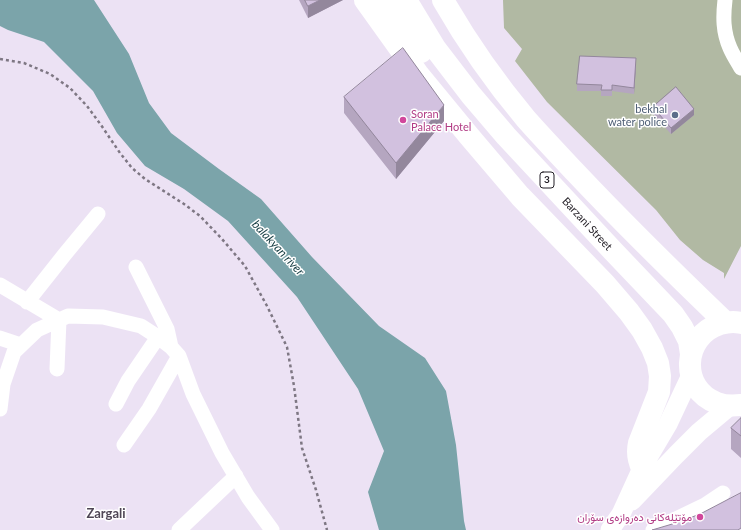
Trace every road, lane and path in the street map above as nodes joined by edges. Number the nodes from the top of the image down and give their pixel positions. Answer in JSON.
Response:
{"nodes":[{"id":1,"x":365,"y":0,"type":"edge"},
{"id":2,"x":386,"y":0,"type":"edge"},
{"id":3,"x":406,"y":0,"type":"edge"},
{"id":4,"x":443,"y":0,"type":"edge"},
{"id":5,"x":725,"y":0,"type":"edge"},
{"id":6,"x":453,"y":9,"type":"edge"},
{"id":7,"x":0,"y":58,"type":"edge"},
{"id":8,"x":741,"y":68,"type":"edge"},
{"id":9,"x":98,"y":214,"type":"dead end"},
{"id":10,"x":136,"y":267,"type":"dead end"},
{"id":11,"x":641,"y":281,"type":"junction"},
{"id":12,"x":0,"y":285,"type":"edge"},
{"id":13,"x":27,"y":302,"type":"junction"},
{"id":14,"x":59,"y":320,"type":"junction"},
{"id":15,"x":736,"y":322,"type":"edge"},
{"id":16,"x":158,"y":337,"type":"junction"},
{"id":17,"x":0,"y":338,"type":"edge"},
{"id":18,"x":21,"y":345,"type":"junction"},
{"id":19,"x":175,"y":352,"type":"junction"},
{"id":20,"x":691,"y":364,"type":"junction"},
{"id":21,"x":57,"y":369,"type":"dead end"},
{"id":22,"x":116,"y":404,"type":"dead end"},
{"id":23,"x":735,"y":406,"type":"edge"},
{"id":24,"x":0,"y":409,"type":"edge"},
{"id":25,"x":124,"y":445,"type":"dead end"},
{"id":26,"x":642,"y":468,"type":"junction"},
{"id":27,"x":236,"y":476,"type":"junction"},
{"id":28,"x":723,"y":493,"type":"dead end"},
{"id":29,"x":621,"y":514,"type":"junction"},
{"id":30,"x":179,"y":530,"type":"edge"},
{"id":31,"x":272,"y":530,"type":"edge"},
{"id":32,"x":327,"y":530,"type":"edge"},
{"id":33,"x":610,"y":530,"type":"edge"},
{"id":34,"x":653,"y":530,"type":"edge"}],
"edges":[{"from":1,"to":26,"type":"highway"},
{"from":2,"to":11,"type":"highway"},
{"from":3,"to":11,"type":"highway","name":"Barzani Street","number":"3"},
{"from":4,"to":6,"type":"highway","number":"3"},
{"from":5,"to":8,"type":"street"},
{"from":6,"to":15,"type":"highway","number":"3"},
{"from":7,"to":32,"type":"path"},
{"from":9,"to":13,"type":"street"},
{"from":10,"to":19,"type":"street"},
{"from":11,"to":20,"type":"highway","name":"Barzani Street","number":"3"},
{"from":12,"to":13,"type":"street"},
{"from":13,"to":14,"type":"street"},
{"from":14,"to":16,"type":"street"},
{"from":14,"to":18,"type":"street"},
{"from":14,"to":21,"type":"street"},
{"from":15,"to":20,"type":"highway","number":"3"},
{"from":16,"to":19,"type":"street"},
{"from":16,"to":22,"type":"street"},
{"from":17,"to":18,"type":"street"},
{"from":18,"to":24,"type":"street"},
{"from":19,"to":25,"type":"street"},
{"from":19,"to":27,"type":"street"},
{"from":20,"to":23,"type":"highway","number":"3"},
{"from":20,"to":26,"type":"main road"},
{"from":23,"to":29,"type":"main road"},
{"from":26,"to":29,"type":"main road"},
{"from":27,"to":30,"type":"street"},
{"from":27,"to":31,"type":"street"},
{"from":28,"to":34,"type":"street"},
{"from":29,"to":33,"type":"main road"}]}
